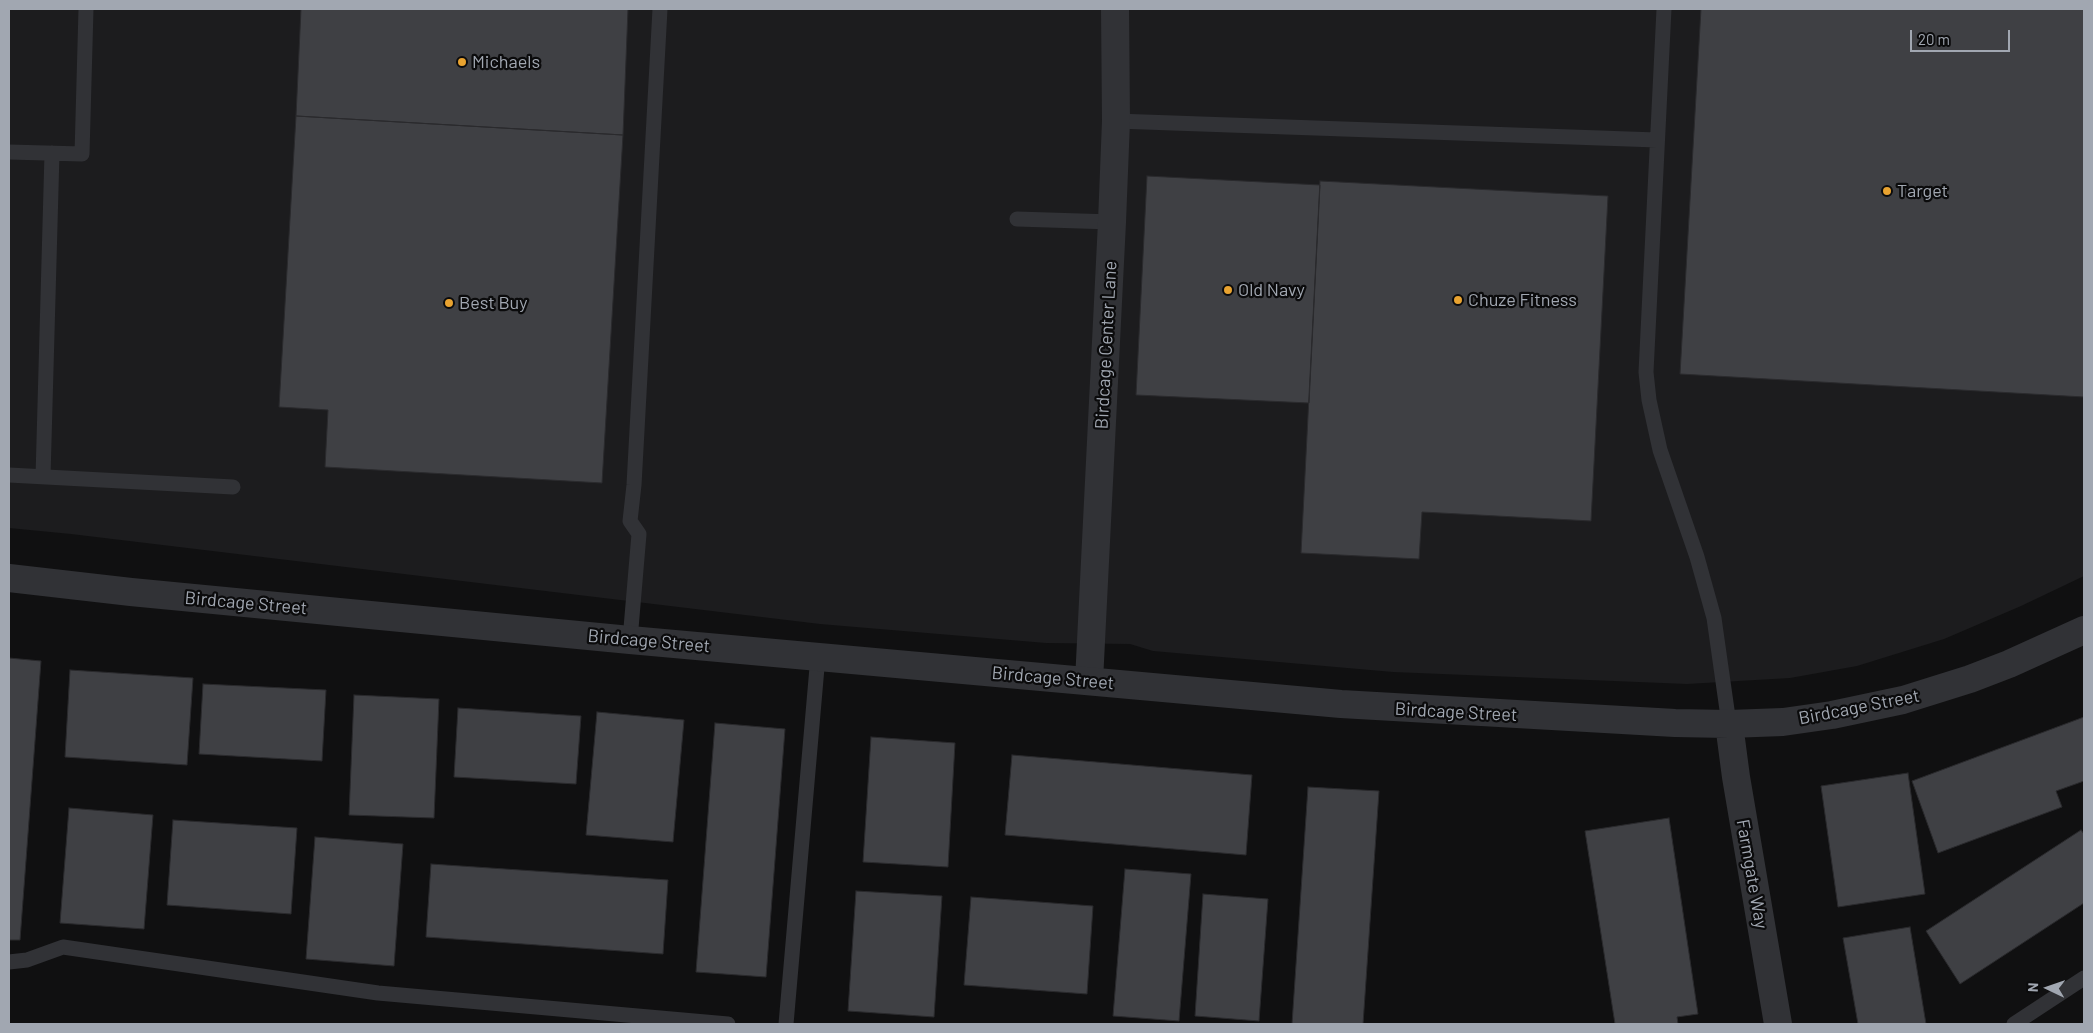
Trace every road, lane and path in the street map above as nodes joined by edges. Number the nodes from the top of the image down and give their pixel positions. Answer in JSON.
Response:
{"nodes":[{"id":1,"x":86,"y":9,"type":"edge"},
{"id":2,"x":660,"y":9,"type":"edge"},
{"id":3,"x":1115,"y":9,"type":"edge"},
{"id":4,"x":1664,"y":9,"type":"edge"},
{"id":5,"x":1116,"y":121,"type":"junction"},
{"id":6,"x":1657,"y":140,"type":"junction"},
{"id":7,"x":9,"y":152,"type":"edge"},
{"id":8,"x":52,"y":153,"type":"junction"},
{"id":9,"x":1017,"y":219,"type":"dead end"},
{"id":10,"x":1112,"y":222,"type":"junction"},
{"id":11,"x":9,"y":475,"type":"edge"},
{"id":12,"x":42,"y":477,"type":"junction"},
{"id":13,"x":233,"y":487,"type":"dead end"},
{"id":14,"x":9,"y":578,"type":"edge"},
{"id":15,"x":2084,"y":630,"type":"edge"},
{"id":16,"x":630,"y":640,"type":"junction"},
{"id":17,"x":818,"y":656,"type":"junction"},
{"id":18,"x":1088,"y":681,"type":"junction"},
{"id":19,"x":1729,"y":724,"type":"junction"},
{"id":20,"x":9,"y":962,"type":"edge"},
{"id":21,"x":2084,"y":978,"type":"edge"},
{"id":22,"x":728,"y":1024,"type":"edge"},
{"id":23,"x":786,"y":1024,"type":"edge"},
{"id":24,"x":1778,"y":1024,"type":"edge"},
{"id":25,"x":2014,"y":1024,"type":"edge"}],
"edges":[{"from":1,"to":8,"type":"lane"},
{"from":2,"to":16,"type":"lane"},
{"from":3,"to":5,"type":"street","name":"Birdcage Center Lane"},
{"from":4,"to":6,"type":"lane"},
{"from":5,"to":6,"type":"lane"},
{"from":5,"to":10,"type":"street","name":"Birdcage Center Lane"},
{"from":6,"to":19,"type":"lane"},
{"from":7,"to":8,"type":"lane"},
{"from":8,"to":12,"type":"lane"},
{"from":9,"to":10,"type":"lane"},
{"from":10,"to":18,"type":"street","name":"Birdcage Center Lane"},
{"from":11,"to":12,"type":"lane"},
{"from":12,"to":13,"type":"lane"},
{"from":14,"to":16,"type":"street","name":"Birdcage Street"},
{"from":15,"to":19,"type":"street","name":"Birdcage Street"},
{"from":16,"to":17,"type":"street","name":"Birdcage Street"},
{"from":17,"to":18,"type":"street","name":"Birdcage Street"},
{"from":17,"to":23,"type":"lane"},
{"from":18,"to":19,"type":"street","name":"Birdcage Street"},
{"from":19,"to":24,"type":"street","name":"Farmgate Way"},
{"from":20,"to":22,"type":"lane"},
{"from":21,"to":25,"type":"lane"}]}
